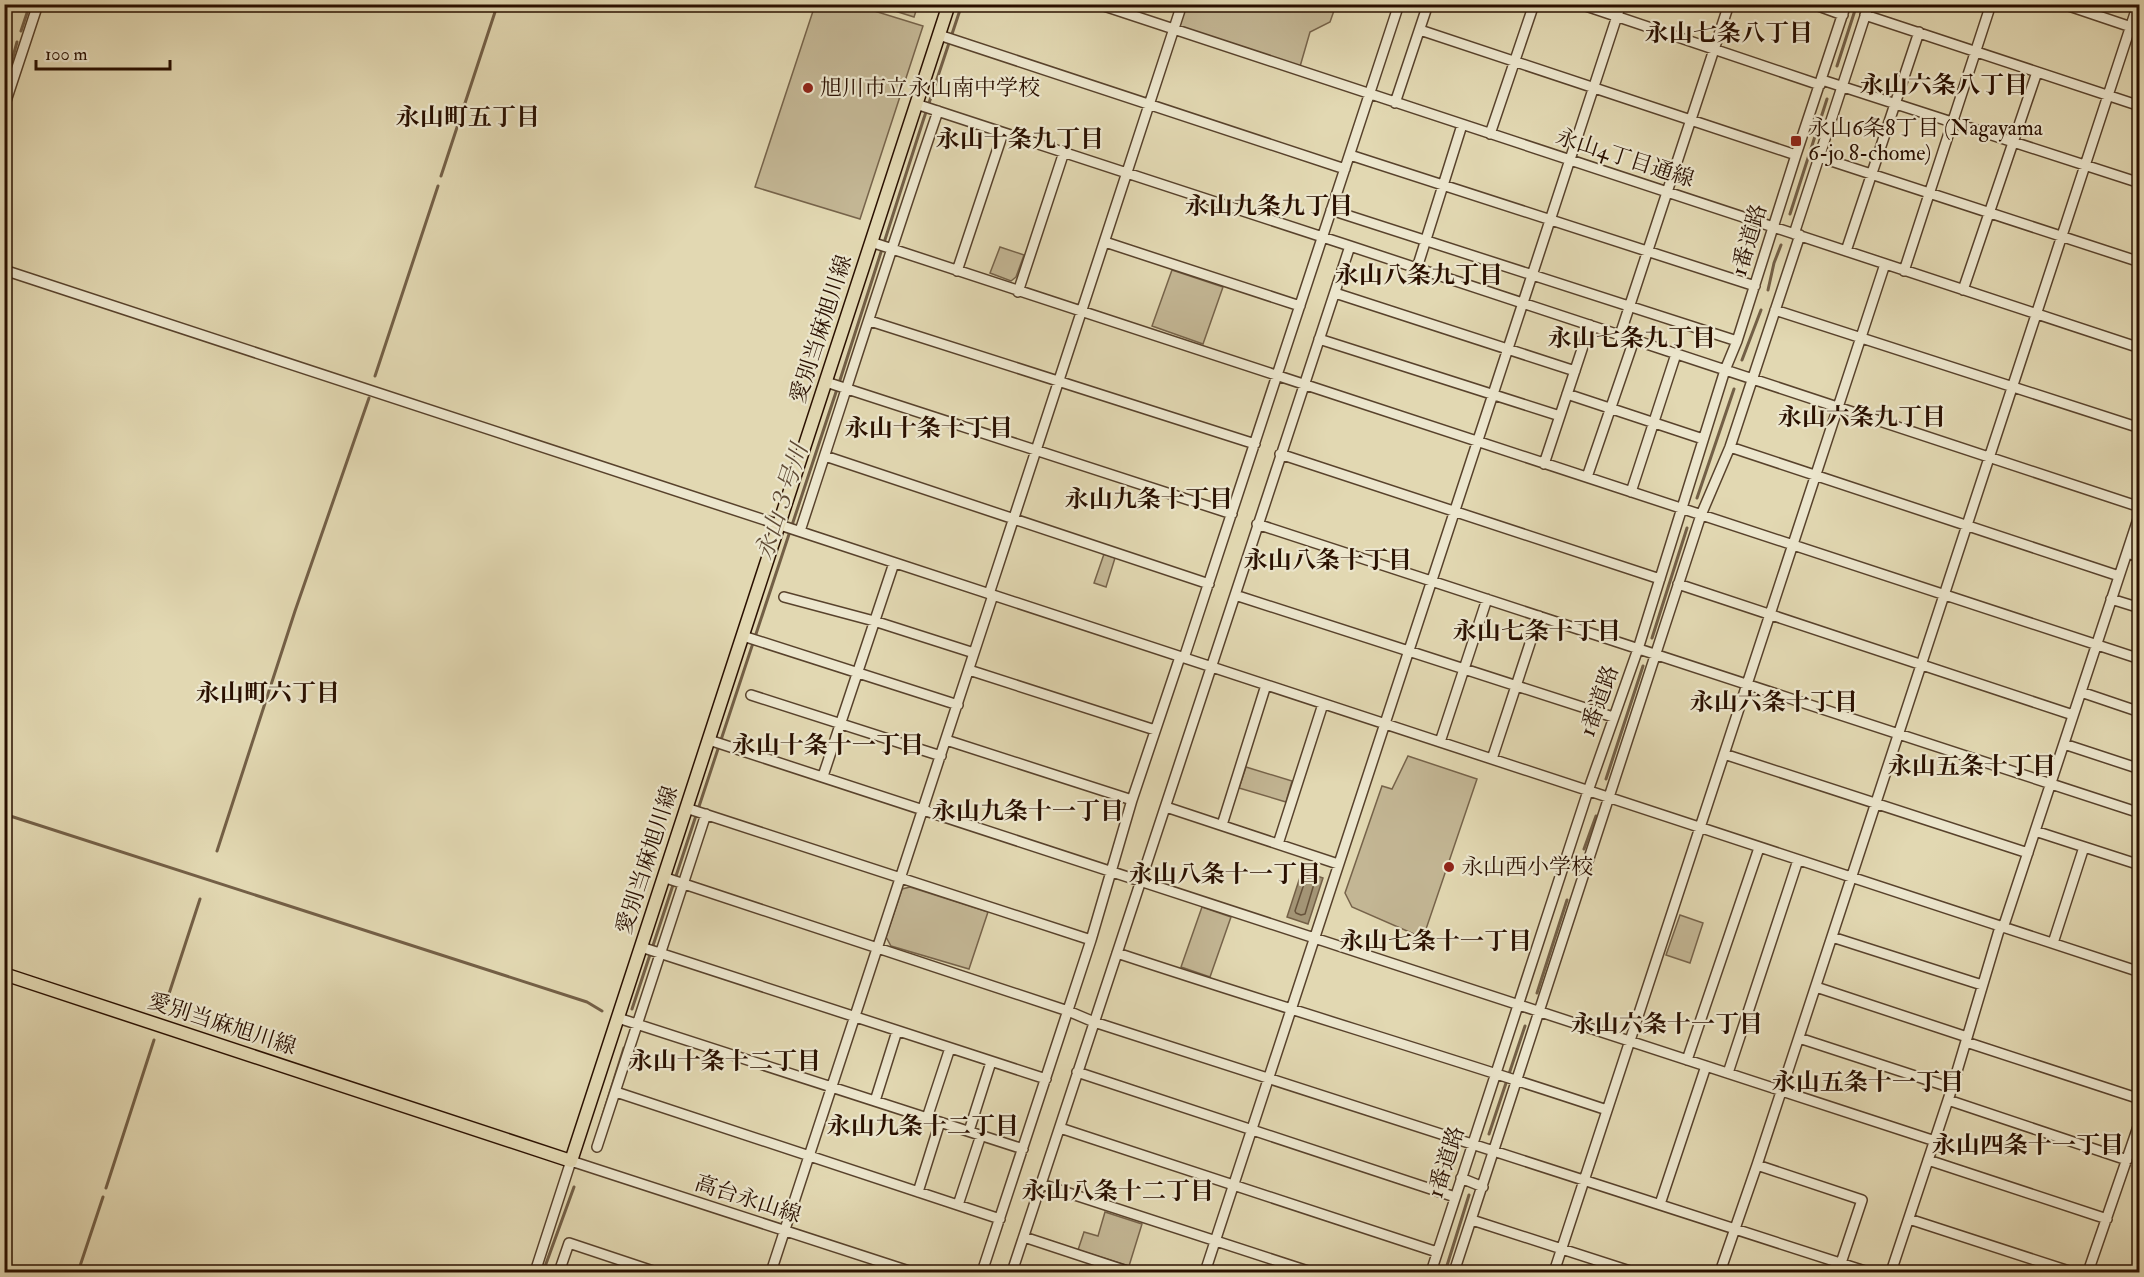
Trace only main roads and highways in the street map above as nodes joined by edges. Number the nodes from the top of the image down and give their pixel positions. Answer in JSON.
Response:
{"nodes":[{"id":1,"x":949,"y":4,"type":"edge"},
{"id":2,"x":4,"y":974,"type":"edge"}],
"edges":[{"from":1,"to":2,"type":"main road","name":"愛別当麻旭川線"}]}
